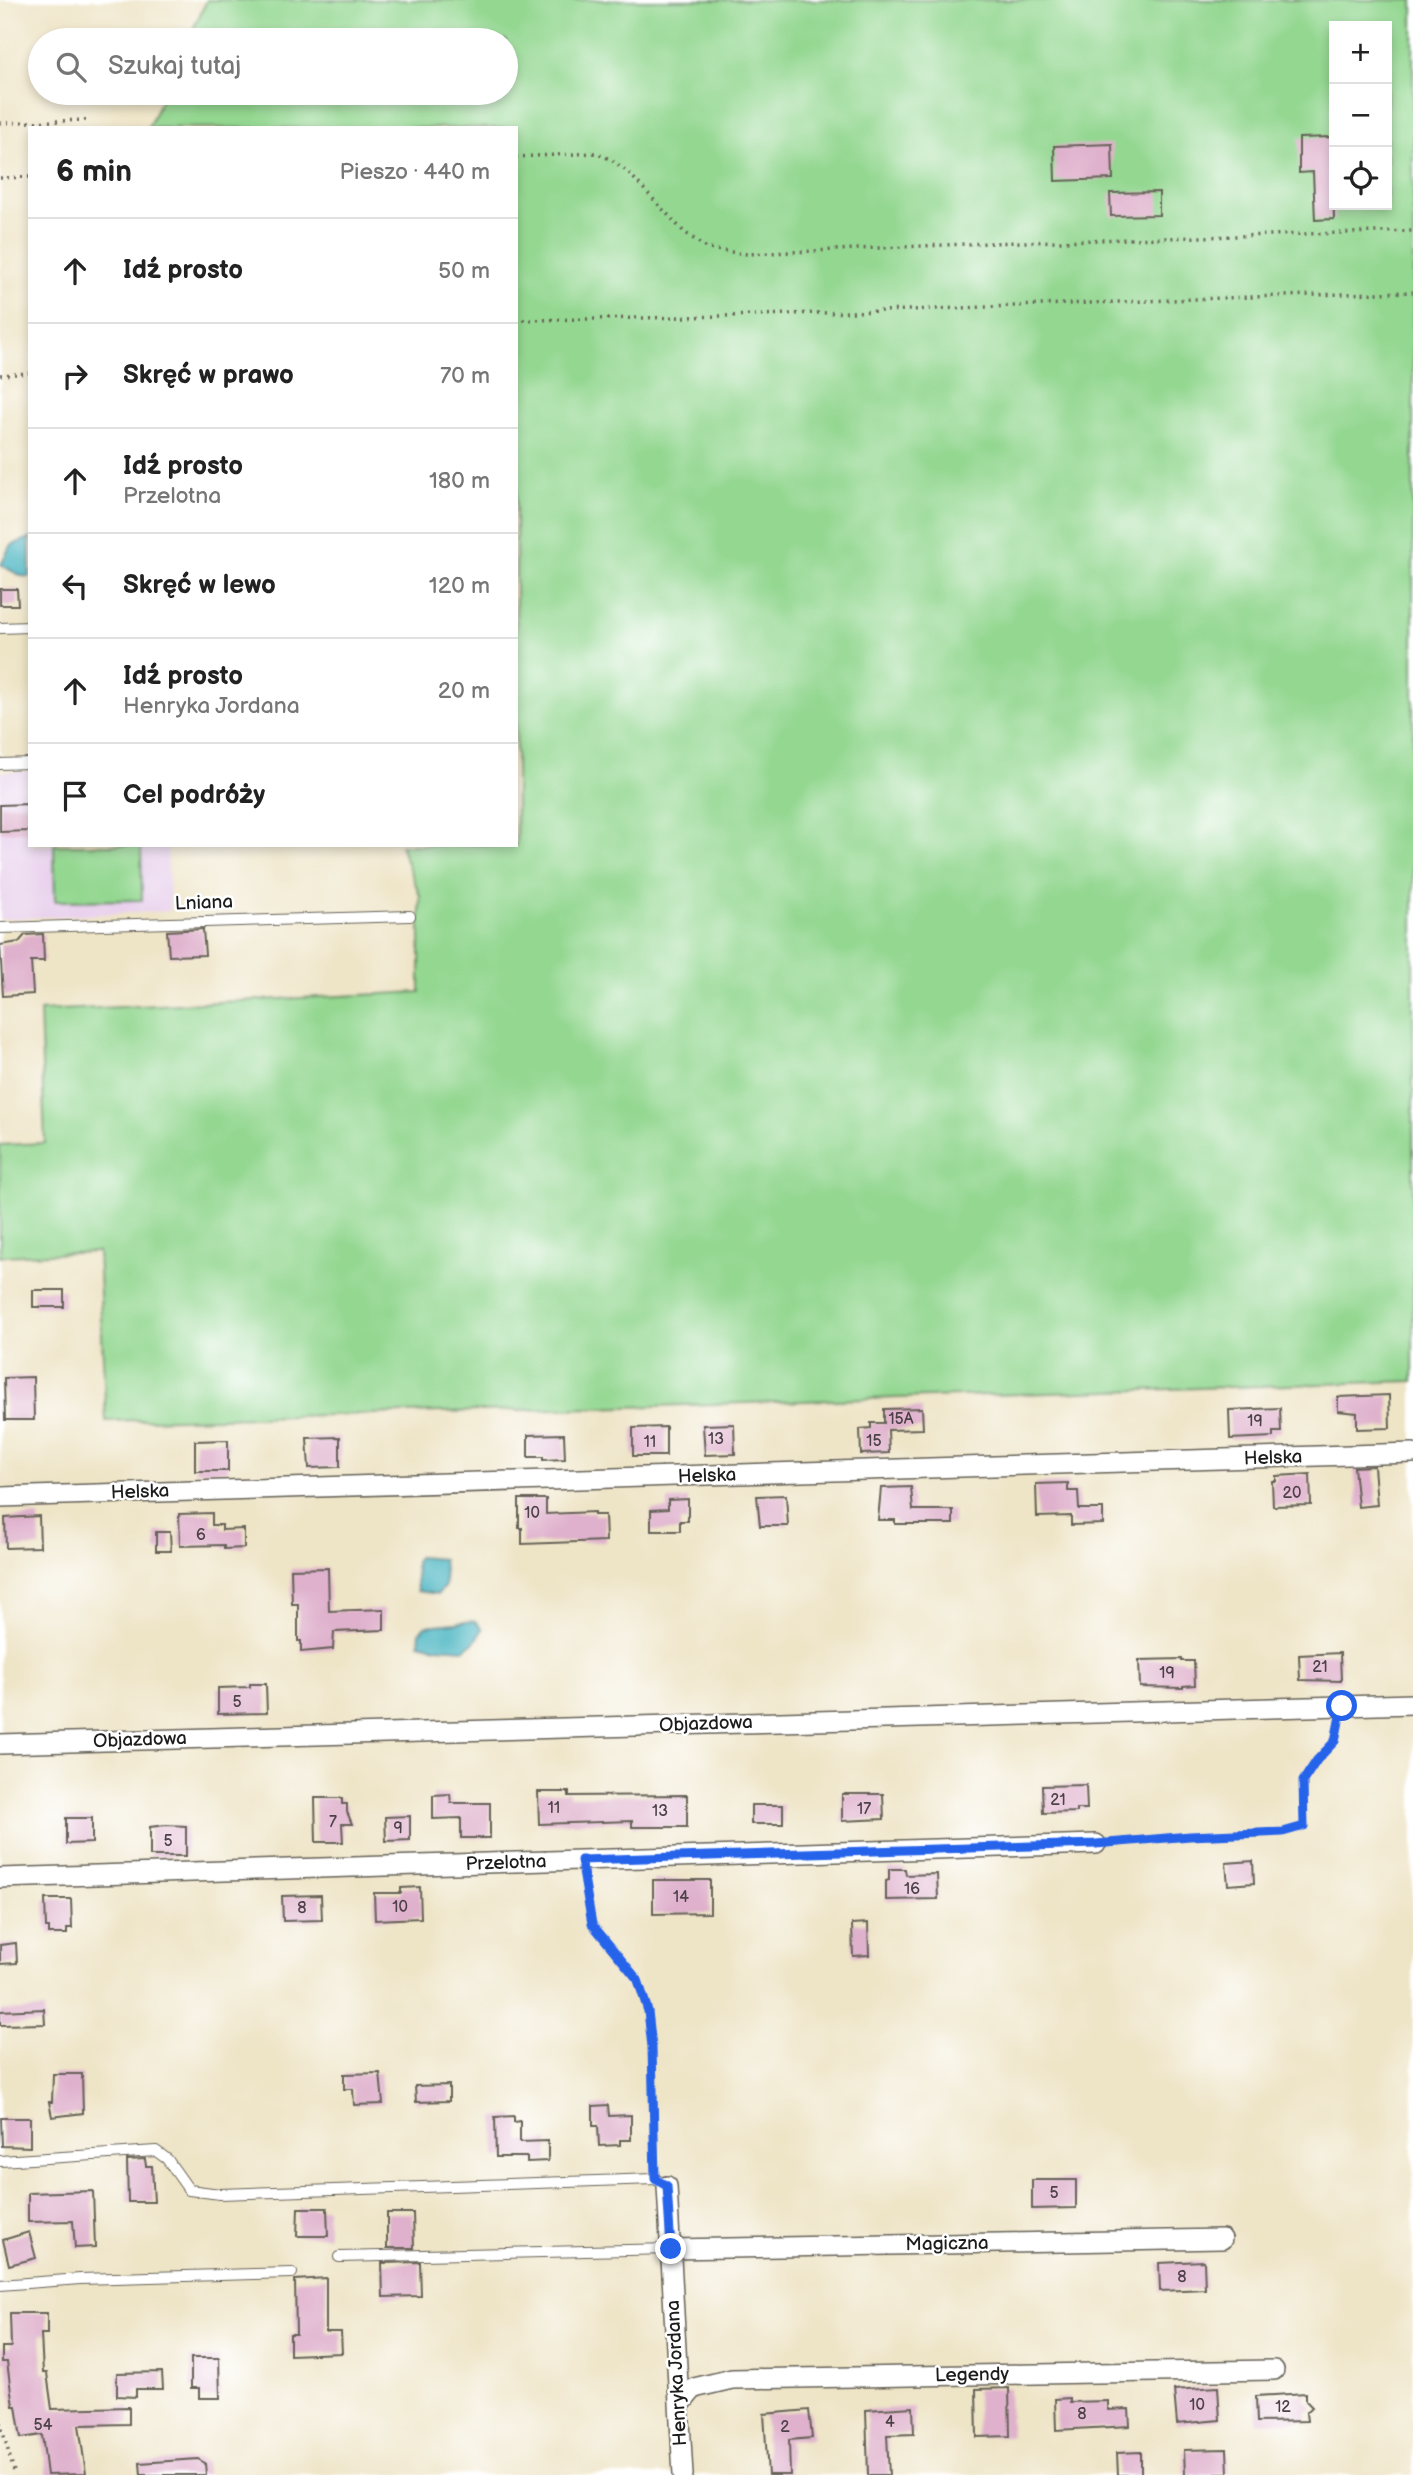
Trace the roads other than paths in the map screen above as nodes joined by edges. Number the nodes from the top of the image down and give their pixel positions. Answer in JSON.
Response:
{"nodes":[{"id":1,"x":28,"y":627,"type":"edge"},
{"id":2,"x":0,"y":628,"type":"edge"},
{"id":3,"x":28,"y":763,"type":"edge"},
{"id":4,"x":0,"y":764,"type":"edge"},
{"id":5,"x":410,"y":916,"type":"dead end"},
{"id":6,"x":0,"y":928,"type":"edge"},
{"id":7,"x":1413,"y":1453,"type":"edge"},
{"id":8,"x":0,"y":1497,"type":"edge"},
{"id":9,"x":1413,"y":1704,"type":"edge"},
{"id":10,"x":0,"y":1744,"type":"edge"},
{"id":11,"x":1096,"y":1844,"type":"road end"},
{"id":12,"x":0,"y":1878,"type":"edge"},
{"id":13,"x":0,"y":2161,"type":"edge"},
{"id":14,"x":661,"y":2183,"type":"joint"},
{"id":15,"x":1222,"y":2239,"type":"dead end"},
{"id":16,"x":671,"y":2249,"type":"junction"},
{"id":17,"x":340,"y":2257,"type":"dead end"},
{"id":18,"x":292,"y":2273,"type":"dead end"},
{"id":19,"x":0,"y":2285,"type":"edge"},
{"id":20,"x":1273,"y":2370,"type":"dead end"},
{"id":21,"x":681,"y":2405,"type":"junction"},
{"id":22,"x":683,"y":2475,"type":"edge"}],
"edges":[{"from":1,"to":2,"type":"lane"},
{"from":3,"to":4,"type":"lane"},
{"from":5,"to":6,"type":"lane","name":"Lniana"},
{"from":7,"to":8,"type":"street","name":"Helska"},
{"from":9,"to":10,"type":"street","name":"Objazdowa"},
{"from":11,"to":12,"type":"street","name":"Przelotna"},
{"from":13,"to":14,"type":"lane"},
{"from":14,"to":16,"type":"street","name":"Henryka Jordana"},
{"from":15,"to":16,"type":"street","name":"Magiczna"},
{"from":16,"to":17,"type":"lane"},
{"from":16,"to":21,"type":"street","name":"Henryka Jordana"},
{"from":18,"to":19,"type":"lane"},
{"from":20,"to":21,"type":"street","name":"Legendy"},
{"from":21,"to":22,"type":"street","name":"Henryka Jordana"}]}
